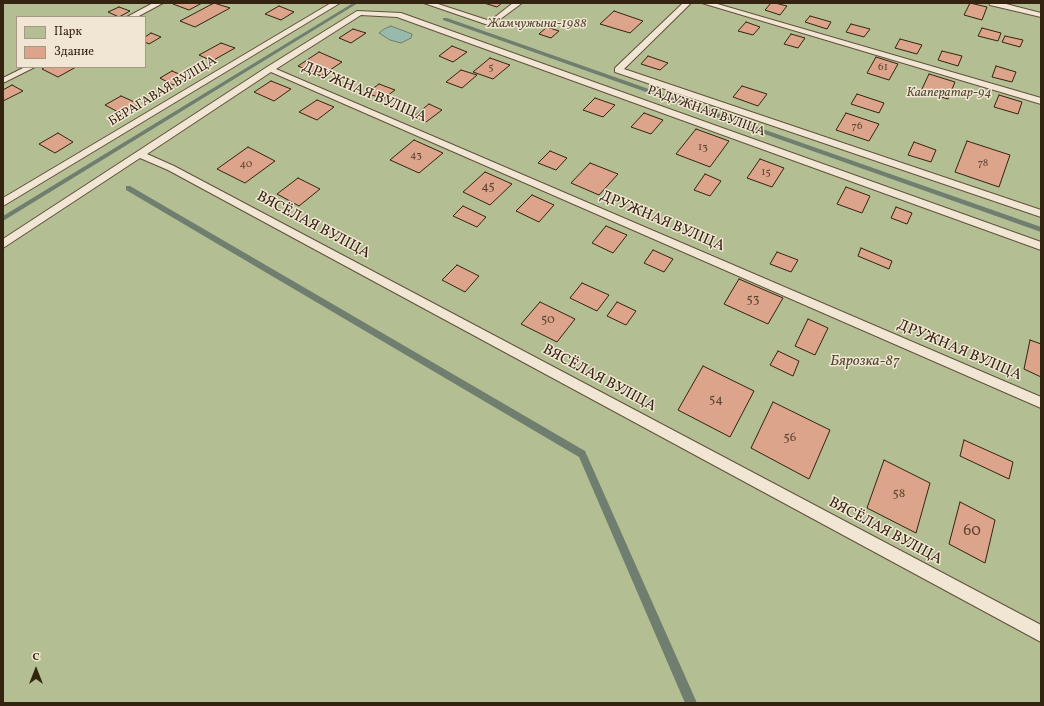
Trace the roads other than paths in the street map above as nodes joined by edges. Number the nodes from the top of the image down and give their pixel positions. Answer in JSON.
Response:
{"nodes":[{"id":1,"x":159,"y":3,"type":"edge"},
{"id":2,"x":336,"y":3,"type":"edge"},
{"id":3,"x":428,"y":3,"type":"edge"},
{"id":4,"x":518,"y":3,"type":"edge"},
{"id":5,"x":687,"y":3,"type":"edge"},
{"id":6,"x":706,"y":3,"type":"edge"},
{"id":7,"x":993,"y":3,"type":"edge"},
{"id":8,"x":1041,"y":15,"type":"edge"},
{"id":9,"x":133,"y":16,"type":"edge"},
{"id":10,"x":29,"y":68,"type":"edge"},
{"id":11,"x":270,"y":69,"type":"junction"},
{"id":12,"x":3,"y":81,"type":"edge"},
{"id":13,"x":1041,"y":101,"type":"edge"},
{"id":14,"x":141,"y":155,"type":"junction"},
{"id":15,"x":3,"y":203,"type":"edge"},
{"id":16,"x":1041,"y":214,"type":"edge"},
{"id":17,"x":3,"y":244,"type":"edge"},
{"id":18,"x":1041,"y":246,"type":"edge"},
{"id":19,"x":1041,"y":403,"type":"edge"},
{"id":20,"x":1041,"y":634,"type":"edge"}],
"edges":[{"from":1,"to":9,"type":"lane"},
{"from":2,"to":15,"type":"lane","name":"БЕРАГАВАЯ ВУЛІЦА"},
{"from":3,"to":4,"type":"lane"},
{"from":5,"to":16,"type":"lane"},
{"from":6,"to":13,"type":"lane"},
{"from":7,"to":8,"type":"lane"},
{"from":10,"to":12,"type":"lane"},
{"from":11,"to":14,"type":"lane"},
{"from":11,"to":18,"type":"lane","name":"РАДУЖНАЯ ВУЛІЦА"},
{"from":11,"to":19,"type":"lane","name":"ДРУЖНАЯ ВУЛІЦА"},
{"from":14,"to":17,"type":"lane"},
{"from":14,"to":20,"type":"lane","name":"ВЯСЁЛАЯ ВУЛІЦА"}]}
